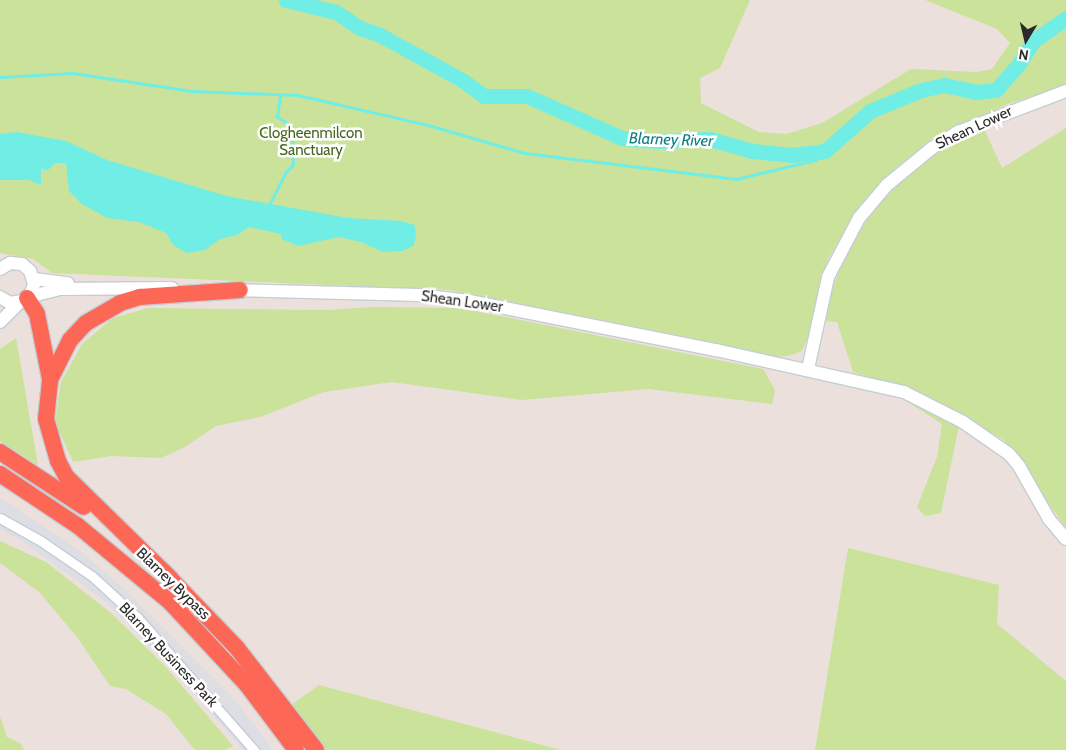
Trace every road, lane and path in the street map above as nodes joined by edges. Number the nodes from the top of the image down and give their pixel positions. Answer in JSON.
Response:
{"nodes":[{"id":1,"x":1066,"y":91,"type":"edge"},
{"id":2,"x":0,"y":268,"type":"edge"},
{"id":3,"x":34,"y":279,"type":"junction"},
{"id":4,"x":111,"y":287,"type":"junction"},
{"id":5,"x":240,"y":290,"type":"junction"},
{"id":6,"x":0,"y":297,"type":"edge"},
{"id":7,"x":26,"y":299,"type":"junction"},
{"id":8,"x":0,"y":322,"type":"edge"},
{"id":9,"x":808,"y":369,"type":"junction"},
{"id":10,"x":50,"y":380,"type":"junction"},
{"id":11,"x":0,"y":452,"type":"edge"},
{"id":12,"x":0,"y":474,"type":"edge"},
{"id":13,"x":0,"y":518,"type":"edge"},
{"id":14,"x":1066,"y":539,"type":"edge"},
{"id":15,"x":171,"y":578,"type":"junction"},
{"id":16,"x":254,"y":750,"type":"edge"},
{"id":17,"x":296,"y":750,"type":"edge"},
{"id":18,"x":316,"y":750,"type":"edge"}],
"edges":[{"from":1,"to":9,"type":"main road","name":"Shean Lower"},
{"from":2,"to":3,"type":"main road"},
{"from":3,"to":4,"type":"main road","name":"Shean Lower"},
{"from":3,"to":7,"type":"main road"},
{"from":4,"to":5,"type":"main road","name":"Shean Lower"},
{"from":4,"to":7,"type":"main road","name":"Shean Lower"},
{"from":5,"to":9,"type":"main road","name":"Shean Lower"},
{"from":5,"to":10,"type":"highway"},
{"from":6,"to":7,"type":"main road"},
{"from":7,"to":8,"type":"main road"},
{"from":7,"to":10,"type":"highway"},
{"from":9,"to":14,"type":"main road","name":"Shean Lower"},
{"from":10,"to":15,"type":"highway"},
{"from":11,"to":15,"type":"highway","name":"Blarney Bypass"},
{"from":12,"to":17,"type":"highway","name":"Blarney Bypass"},
{"from":13,"to":16,"type":"street","name":"Blarney Business Park"},
{"from":15,"to":18,"type":"highway","name":"Blarney Bypass"}]}
